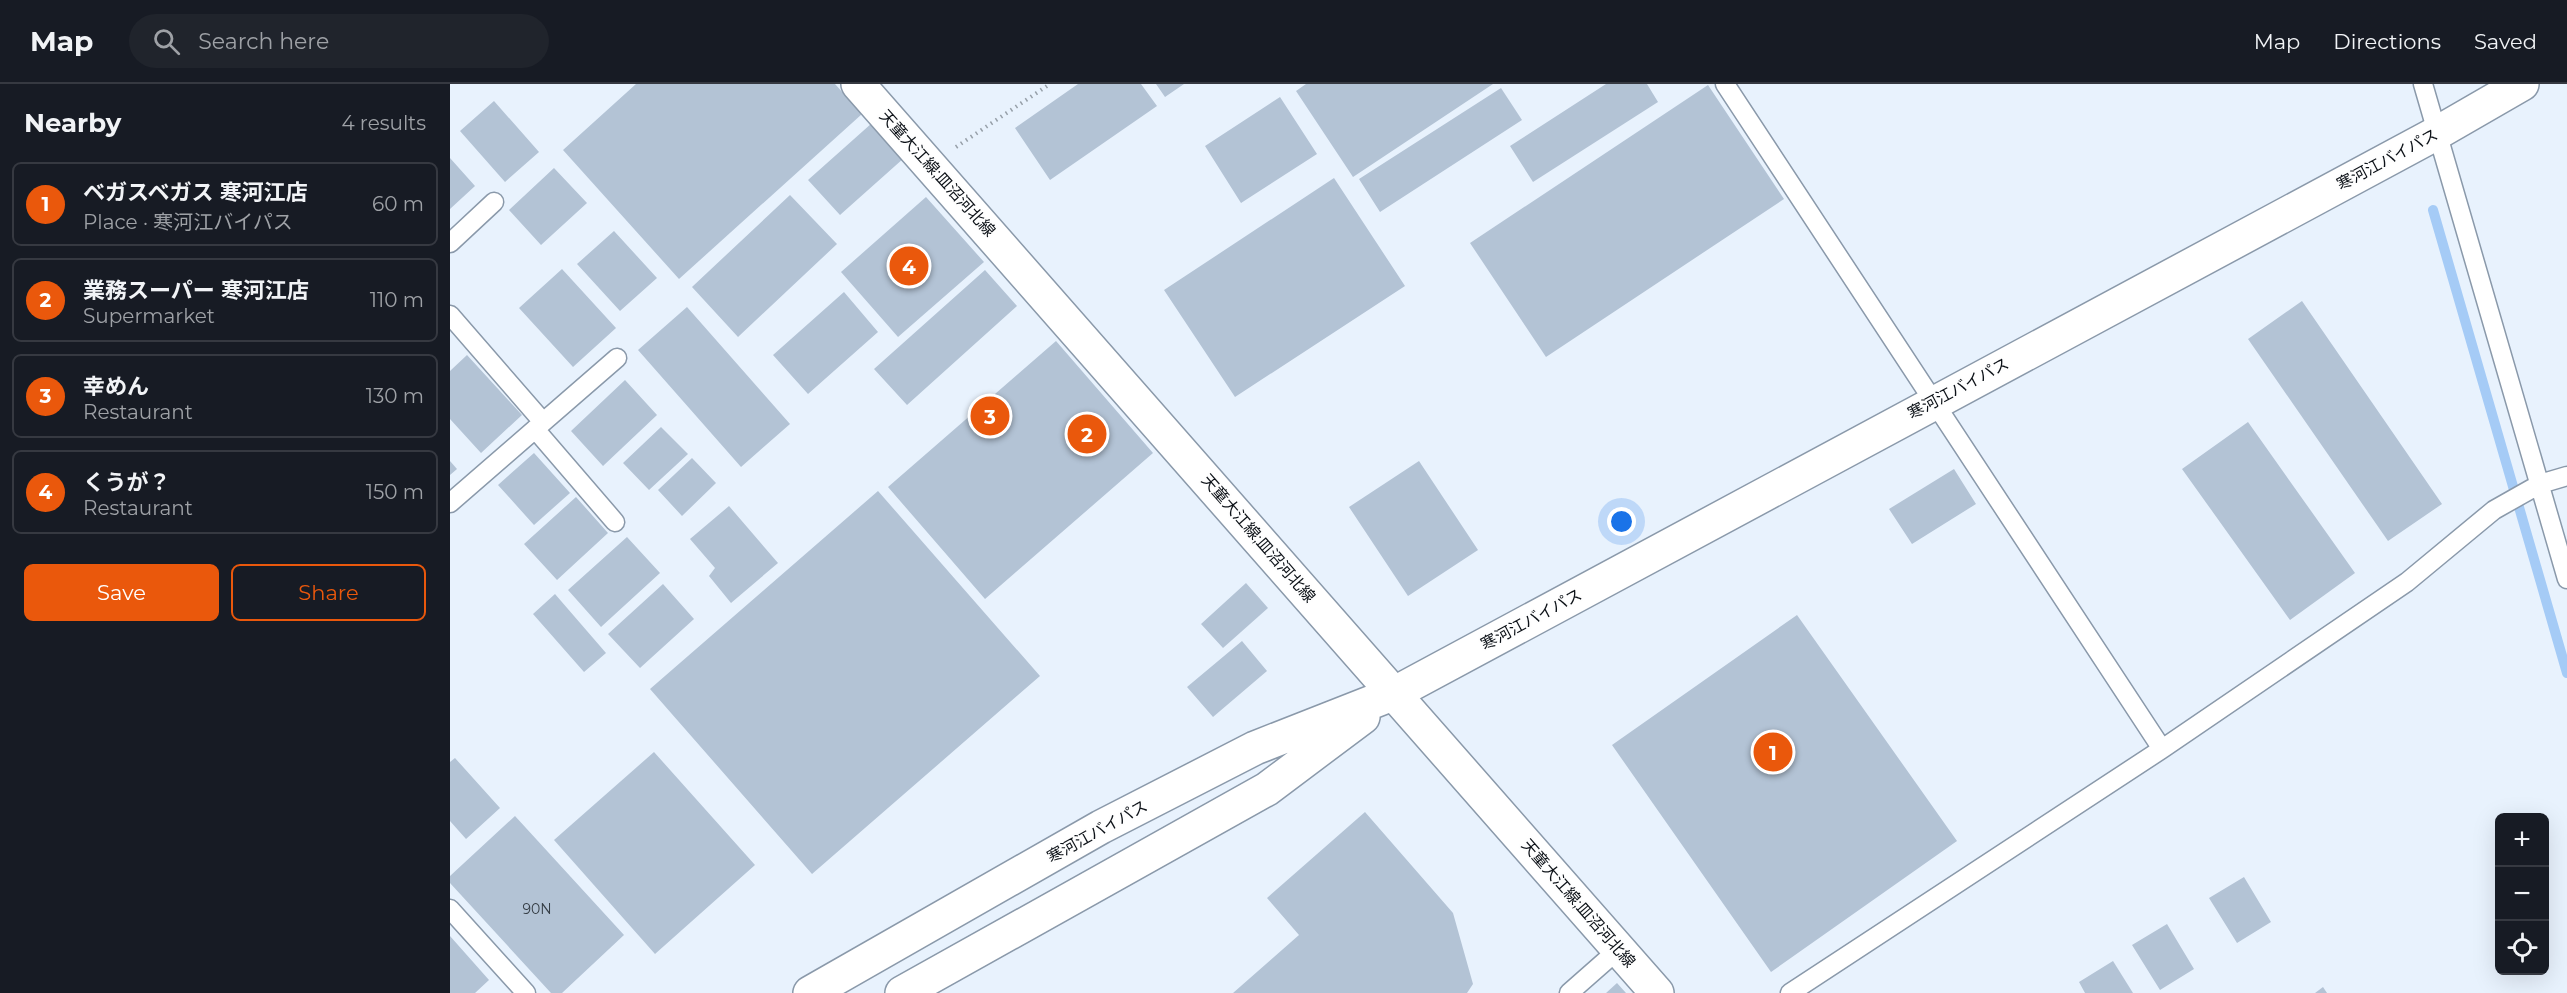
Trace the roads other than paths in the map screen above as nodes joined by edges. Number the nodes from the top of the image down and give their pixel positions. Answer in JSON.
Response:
{"nodes":[{"id":1,"x":858,"y":84,"type":"edge"},
{"id":2,"x":1725,"y":84,"type":"edge"},
{"id":3,"x":2423,"y":84,"type":"edge"},
{"id":4,"x":2522,"y":84,"type":"edge"},
{"id":5,"x":2437,"y":133,"type":"junction"},
{"id":6,"x":494,"y":202,"type":"dead end"},
{"id":7,"x":450,"y":243,"type":"edge"},
{"id":8,"x":450,"y":315,"type":"edge"},
{"id":9,"x":617,"y":358,"type":"dead end"},
{"id":10,"x":1934,"y":401,"type":"junction"},
{"id":11,"x":539,"y":425,"type":"junction"},
{"id":12,"x":2567,"y":476,"type":"edge"},
{"id":13,"x":2540,"y":484,"type":"junction"},
{"id":14,"x":450,"y":503,"type":"edge"},
{"id":15,"x":615,"y":522,"type":"dead end"},
{"id":16,"x":2567,"y":579,"type":"edge"},
{"id":17,"x":1395,"y":693,"type":"junction"},
{"id":18,"x":2162,"y":749,"type":"junction"},
{"id":19,"x":450,"y":909,"type":"edge"},
{"id":20,"x":1618,"y":949,"type":"junction"},
{"id":21,"x":526,"y":993,"type":"edge"},
{"id":22,"x":810,"y":993,"type":"edge"},
{"id":23,"x":902,"y":993,"type":"edge"},
{"id":24,"x":1569,"y":993,"type":"edge"},
{"id":25,"x":1657,"y":993,"type":"edge"},
{"id":26,"x":1790,"y":993,"type":"edge"}],
"edges":[{"from":1,"to":17,"type":"main road","name":"天童大江線;皿沼河北線"},
{"from":2,"to":10,"type":"lane"},
{"from":3,"to":5,"type":"lane"},
{"from":4,"to":5,"type":"main road","name":"寒河江バイパス"},
{"from":5,"to":10,"type":"main road","name":"寒河江バイパス"},
{"from":5,"to":13,"type":"lane"},
{"from":6,"to":7,"type":"lane"},
{"from":8,"to":11,"type":"lane"},
{"from":9,"to":11,"type":"lane"},
{"from":10,"to":17,"type":"main road","name":"寒河江バイパス"},
{"from":10,"to":18,"type":"lane"},
{"from":11,"to":14,"type":"lane"},
{"from":11,"to":15,"type":"lane"},
{"from":12,"to":13,"type":"lane"},
{"from":13,"to":16,"type":"lane"},
{"from":13,"to":18,"type":"lane"},
{"from":17,"to":20,"type":"main road","name":"天童大江線;皿沼河北線"},
{"from":17,"to":22,"type":"main road","name":"寒河江バイパス"},
{"from":17,"to":23,"type":"main road","name":"寒河江バイパス"},
{"from":18,"to":26,"type":"lane"},
{"from":19,"to":21,"type":"lane"},
{"from":20,"to":24,"type":"lane"},
{"from":20,"to":25,"type":"main road","name":"天童大江線;皿沼河北線"}]}
